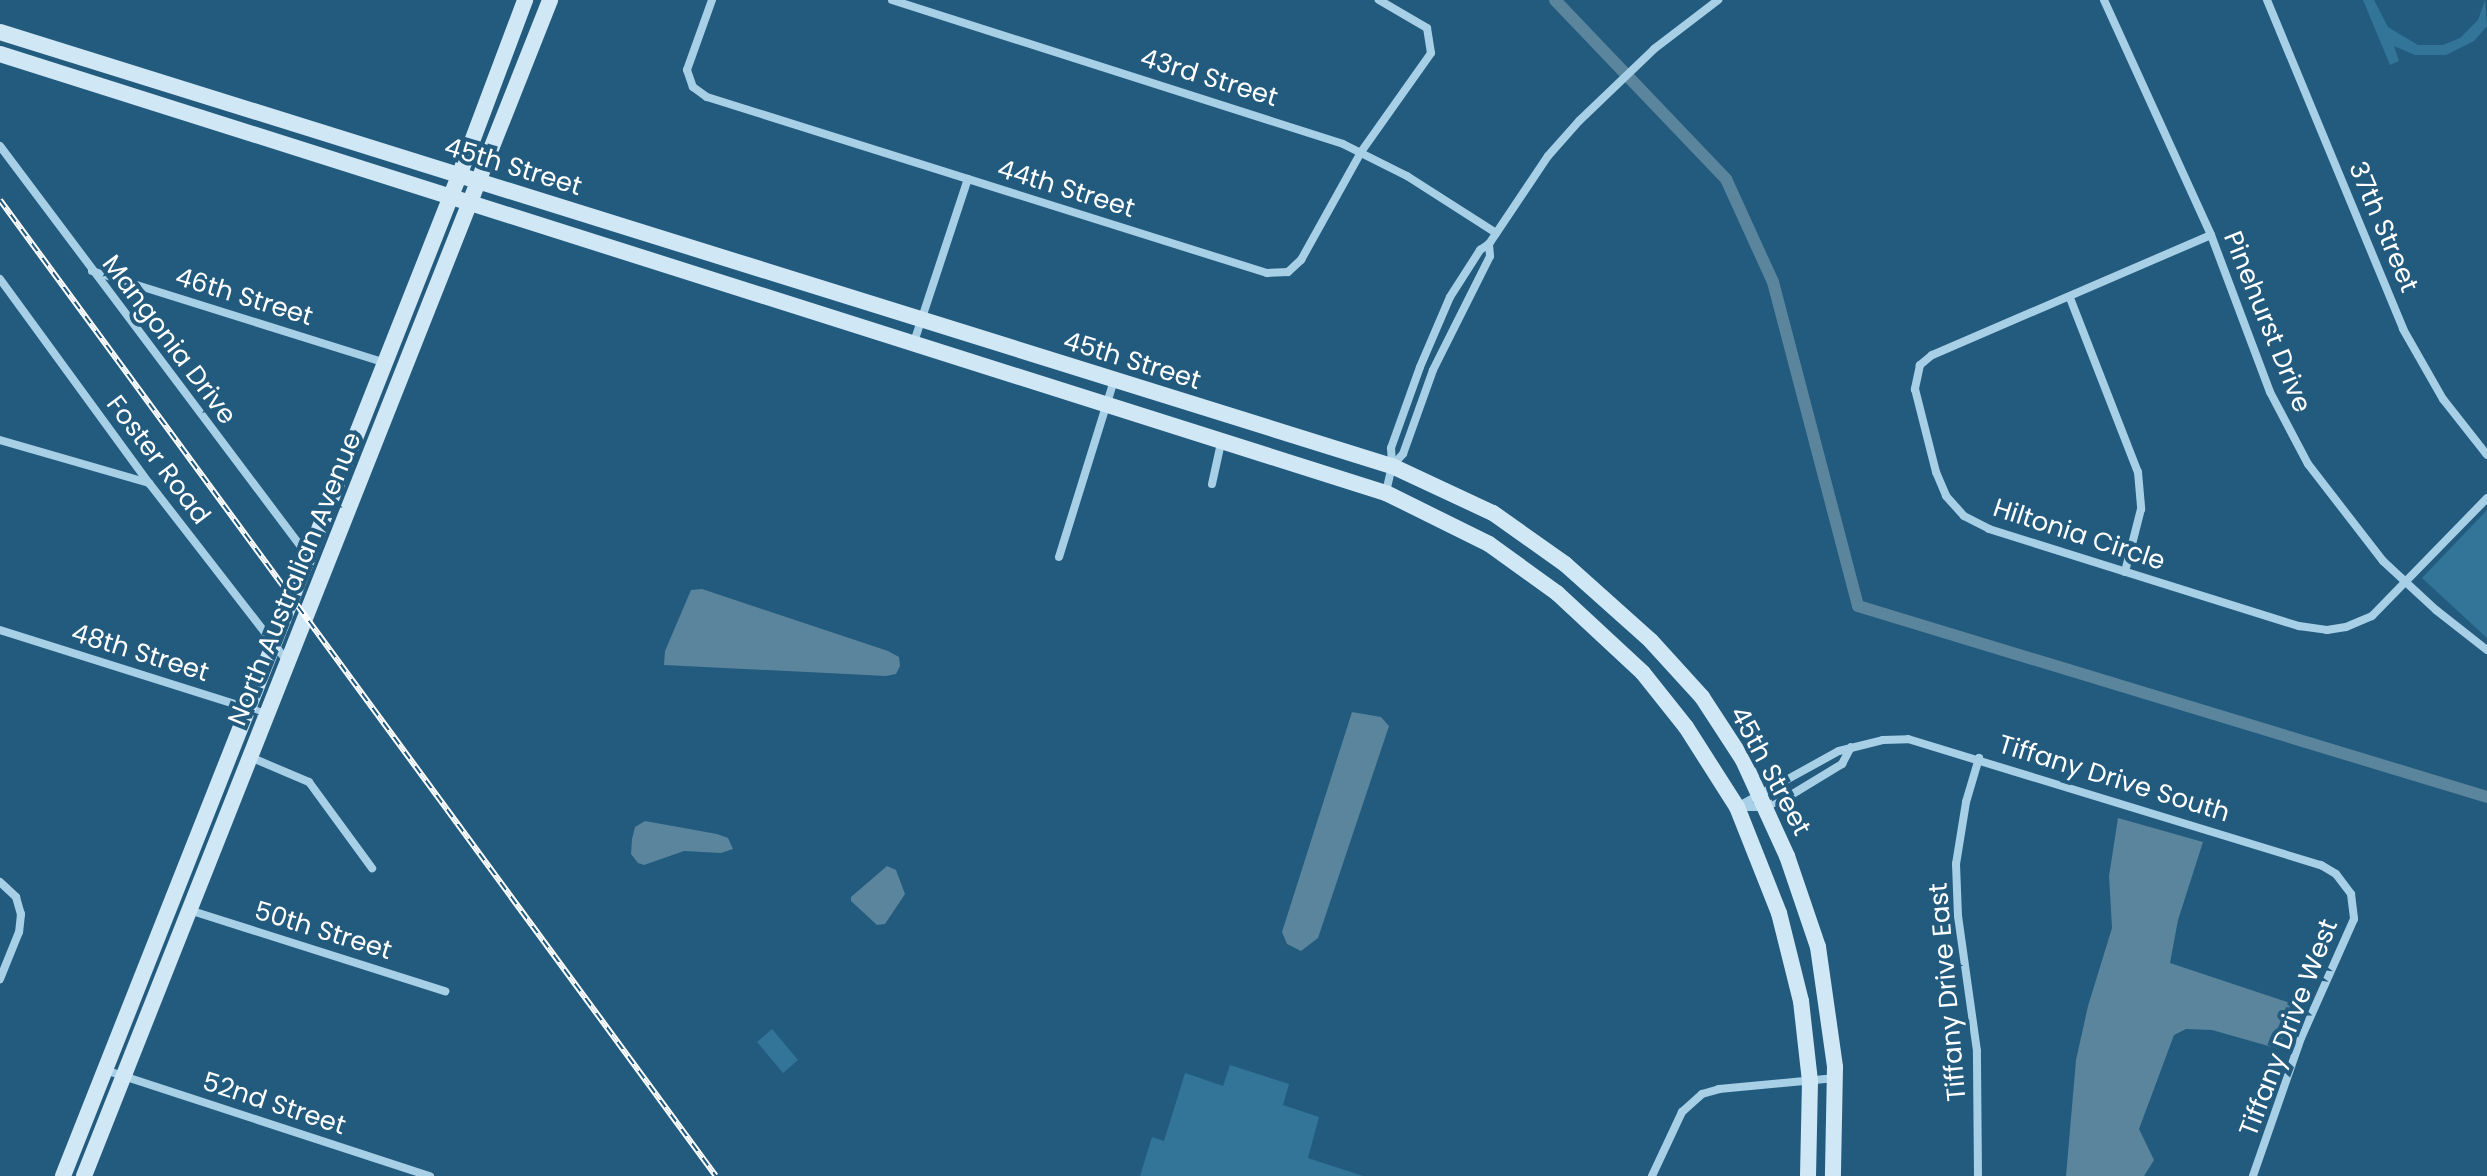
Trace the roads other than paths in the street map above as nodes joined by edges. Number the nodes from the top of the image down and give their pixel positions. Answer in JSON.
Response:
{"nodes":[{"id":1,"x":525,"y":0,"type":"edge"},
{"id":2,"x":550,"y":0,"type":"edge"},
{"id":3,"x":712,"y":0,"type":"edge"},
{"id":4,"x":892,"y":0,"type":"edge"},
{"id":5,"x":1379,"y":0,"type":"edge"},
{"id":6,"x":1718,"y":0,"type":"edge"},
{"id":7,"x":2104,"y":0,"type":"edge"},
{"id":8,"x":2267,"y":0,"type":"edge"},
{"id":9,"x":0,"y":32,"type":"edge"},
{"id":10,"x":0,"y":54,"type":"edge"},
{"id":11,"x":0,"y":146,"type":"edge"},
{"id":12,"x":1361,"y":152,"type":"junction"},
{"id":13,"x":459,"y":176,"type":"junction"},
{"id":14,"x":968,"y":179,"type":"junction"},
{"id":15,"x":477,"y":181,"type":"junction"},
{"id":16,"x":450,"y":198,"type":"junction"},
{"id":17,"x":468,"y":204,"type":"junction"},
{"id":18,"x":1496,"y":233,"type":"junction"},
{"id":19,"x":2211,"y":235,"type":"junction"},
{"id":20,"x":1489,"y":244,"type":"junction"},
{"id":21,"x":91,"y":270,"type":"junction"},
{"id":22,"x":0,"y":279,"type":"edge"},
{"id":23,"x":2070,"y":298,"type":"junction"},
{"id":24,"x":1464,"y":305,"type":"junction"},
{"id":25,"x":922,"y":320,"type":"junction"},
{"id":26,"x":1435,"y":332,"type":"junction"},
{"id":27,"x":913,"y":346,"type":"junction"},
{"id":28,"x":385,"y":363,"type":"junction"},
{"id":29,"x":1114,"y":380,"type":"junction"},
{"id":30,"x":1106,"y":406,"type":"junction"},
{"id":31,"x":0,"y":440,"type":"edge"},
{"id":32,"x":1221,"y":443,"type":"junction"},
{"id":33,"x":2487,"y":455,"type":"edge"},
{"id":34,"x":1392,"y":466,"type":"junction"},
{"id":35,"x":149,"y":483,"type":"junction"},
{"id":36,"x":1212,"y":484,"type":"dead end"},
{"id":37,"x":1386,"y":493,"type":"junction"},
{"id":38,"x":2487,"y":498,"type":"edge"},
{"id":39,"x":308,"y":556,"type":"junction"},
{"id":40,"x":1059,"y":557,"type":"dead end"},
{"id":41,"x":2125,"y":572,"type":"junction"},
{"id":42,"x":2406,"y":584,"type":"junction"},
{"id":43,"x":0,"y":630,"type":"edge"},
{"id":44,"x":274,"y":644,"type":"junction"},
{"id":45,"x":2487,"y":650,"type":"edge"},
{"id":46,"x":288,"y":662,"type":"junction"},
{"id":47,"x":248,"y":708,"type":"junction"},
{"id":48,"x":267,"y":714,"type":"junction"},
{"id":49,"x":1851,"y":747,"type":"junction"},
{"id":50,"x":250,"y":757,"type":"junction"},
{"id":51,"x":1979,"y":758,"type":"junction"},
{"id":52,"x":1762,"y":800,"type":"junction"},
{"id":53,"x":1737,"y":807,"type":"junction"},
{"id":54,"x":192,"y":851,"type":"junction"},
{"id":55,"x":210,"y":856,"type":"junction"},
{"id":56,"x":372,"y":868,"type":"dead end"},
{"id":57,"x":0,"y":882,"type":"edge"},
{"id":58,"x":2351,"y":894,"type":"joint"},
{"id":59,"x":189,"y":910,"type":"junction"},
{"id":60,"x":0,"y":979,"type":"edge"},
{"id":61,"x":445,"y":991,"type":"dead end"},
{"id":62,"x":105,"y":1070,"type":"junction"},
{"id":63,"x":123,"y":1077,"type":"junction"},
{"id":64,"x":1836,"y":1078,"type":"junction"},
{"id":65,"x":1810,"y":1081,"type":"junction"},
{"id":66,"x":1658,"y":1164,"type":"junction"},
{"id":67,"x":63,"y":1176,"type":"edge"},
{"id":68,"x":84,"y":1176,"type":"edge"},
{"id":69,"x":430,"y":1176,"type":"edge"},
{"id":70,"x":1652,"y":1176,"type":"edge"},
{"id":71,"x":1660,"y":1176,"type":"edge"},
{"id":72,"x":1808,"y":1176,"type":"edge"},
{"id":73,"x":1833,"y":1176,"type":"edge"},
{"id":74,"x":1978,"y":1176,"type":"edge"},
{"id":75,"x":2253,"y":1176,"type":"edge"}],
"edges":[{"from":1,"to":13,"type":"main road","name":"North Australian Avenue"},
{"from":2,"to":15,"type":"main road","name":"North Australian Avenue"},
{"from":3,"to":14,"type":"street","name":"44th Street"},
{"from":4,"to":12,"type":"street","name":"43rd Street"},
{"from":5,"to":12,"type":"street"},
{"from":6,"to":18,"type":"street"},
{"from":7,"to":19,"type":"street","name":"Pinehurst Drive"},
{"from":8,"to":33,"type":"street","name":"37th Street"},
{"from":9,"to":13,"type":"main road","name":"45th Street"},
{"from":10,"to":16,"type":"main road","name":"45th Street"},
{"from":11,"to":21,"type":"street","name":"Mangonia Drive"},
{"from":12,"to":14,"type":"street","name":"44th Street"},
{"from":12,"to":18,"type":"street","name":"43rd Street"},
{"from":13,"to":15,"type":"main road","name":"45th Street"},
{"from":13,"to":16,"type":"main road","name":"North Australian Avenue"},
{"from":14,"to":25,"type":"street"},
{"from":15,"to":17,"type":"main road","name":"North Australian Avenue"},
{"from":15,"to":25,"type":"main road","name":"45th Street"},
{"from":16,"to":17,"type":"main road","name":"45th Street"},
{"from":16,"to":28,"type":"main road","name":"North Australian Avenue"},
{"from":17,"to":27,"type":"main road","name":"45th Street"},
{"from":17,"to":46,"type":"main road","name":"North Australian Avenue"},
{"from":18,"to":20,"type":"street"},
{"from":19,"to":23,"type":"street","name":"Hiltonia Circle"},
{"from":19,"to":42,"type":"street","name":"Pinehurst Drive"},
{"from":20,"to":24,"type":"street"},
{"from":20,"to":26,"type":"street"},
{"from":21,"to":28,"type":"street","name":"46th Street"},
{"from":21,"to":39,"type":"street","name":"Mangonia Drive"},
{"from":22,"to":35,"type":"street","name":"Foster Road"},
{"from":23,"to":41,"type":"street"},
{"from":23,"to":41,"type":"street","name":"Hiltonia Circle"},
{"from":24,"to":26,"type":"street"},
{"from":24,"to":34,"type":"street"},
{"from":25,"to":27,"type":"street"},
{"from":25,"to":29,"type":"main road","name":"45th Street"},
{"from":26,"to":34,"type":"street"},
{"from":27,"to":30,"type":"main road","name":"45th Street"},
{"from":28,"to":39,"type":"main road","name":"North Australian Avenue"},
{"from":29,"to":30,"type":"street"},
{"from":29,"to":34,"type":"main road","name":"45th Street"},
{"from":30,"to":32,"type":"main road","name":"45th Street"},
{"from":30,"to":40,"type":"street"},
{"from":31,"to":35,"type":"street"},
{"from":32,"to":36,"type":"street"},
{"from":32,"to":37,"type":"main road","name":"45th Street"},
{"from":34,"to":37,"type":"street"},
{"from":34,"to":52,"type":"main road","name":"45th Street"},
{"from":35,"to":44,"type":"street","name":"Foster Road"},
{"from":37,"to":53,"type":"main road","name":"45th Street"},
{"from":38,"to":42,"type":"street","name":"Hiltonia Circle"},
{"from":39,"to":44,"type":"main road","name":"North Australian Avenue"},
{"from":41,"to":42,"type":"street","name":"Hiltonia Circle"},
{"from":42,"to":45,"type":"street","name":"Pinehurst Drive"},
{"from":43,"to":47,"type":"street","name":"48th Street"},
{"from":44,"to":46,"type":"street","name":"Foster Road"},
{"from":44,"to":47,"type":"main road","name":"North Australian Avenue"},
{"from":46,"to":48,"type":"main road","name":"North Australian Avenue"},
{"from":47,"to":48,"type":"street","name":"48th Street"},
{"from":47,"to":54,"type":"main road","name":"North Australian Avenue"},
{"from":48,"to":50,"type":"main road","name":"North Australian Avenue"},
{"from":49,"to":51,"type":"street","name":"Tiffany Drive South"},
{"from":49,"to":52,"type":"street","name":"Tiffany Drive South"},
{"from":49,"to":52,"type":"street","name":"Tiffany Drive South"},
{"from":50,"to":55,"type":"main road","name":"North Australian Avenue"},
{"from":50,"to":56,"type":"street"},
{"from":51,"to":58,"type":"street","name":"Tiffany Drive South"},
{"from":51,"to":74,"type":"street","name":"Tiffany Drive East"},
{"from":52,"to":53,"type":"street","name":"Tiffany Drive South"},
{"from":52,"to":53,"type":"street","name":"Tiffany Drive South"},
{"from":52,"to":64,"type":"main road","name":"45th Street"},
{"from":53,"to":65,"type":"main road","name":"45th Street"},
{"from":54,"to":55,"type":"main road"},
{"from":54,"to":62,"type":"main road","name":"North Australian Avenue"},
{"from":55,"to":59,"type":"main road","name":"North Australian Avenue"},
{"from":57,"to":60,"type":"street"},
{"from":58,"to":75,"type":"street","name":"Tiffany Drive West"},
{"from":59,"to":61,"type":"street","name":"50th Street"},
{"from":59,"to":63,"type":"main road","name":"North Australian Avenue"},
{"from":62,"to":63,"type":"street","name":"52nd Street"},
{"from":62,"to":67,"type":"main road","name":"North Australian Avenue"},
{"from":63,"to":68,"type":"main road","name":"North Australian Avenue"},
{"from":63,"to":69,"type":"street","name":"52nd Street"},
{"from":64,"to":65,"type":"street"},
{"from":64,"to":73,"type":"main road","name":"45th Street"},
{"from":65,"to":66,"type":"street"},
{"from":65,"to":72,"type":"main road","name":"45th Street"},
{"from":66,"to":70,"type":"street"},
{"from":66,"to":71,"type":"street"}]}
